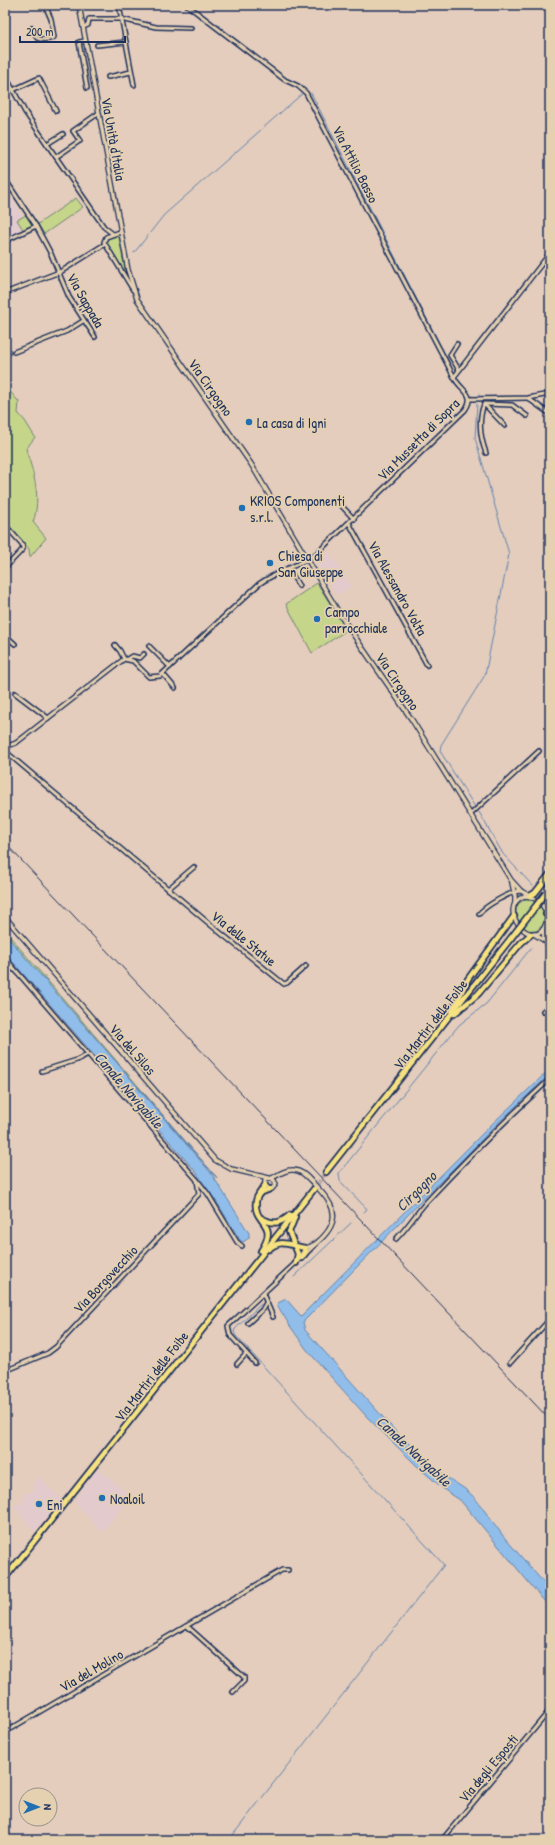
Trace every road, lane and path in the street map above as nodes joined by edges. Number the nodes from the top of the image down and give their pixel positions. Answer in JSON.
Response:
{"nodes":[{"id":1,"x":45,"y":5,"type":"edge"},
{"id":2,"x":79,"y":5,"type":"edge"},
{"id":3,"x":119,"y":5,"type":"edge"},
{"id":4,"x":187,"y":5,"type":"edge"},
{"id":5,"x":121,"y":19,"type":"junction"},
{"id":6,"x":32,"y":28,"type":"dead end"},
{"id":7,"x":83,"y":28,"type":"junction"},
{"id":8,"x":191,"y":28,"type":"dead end"},
{"id":9,"x":85,"y":41,"type":"junction"},
{"id":10,"x":126,"y":42,"type":"junction"},
{"id":11,"x":97,"y":45,"type":"dead end"},
{"id":12,"x":131,"y":72,"type":"junction"},
{"id":13,"x":5,"y":75,"type":"edge"},
{"id":14,"x":108,"y":77,"type":"dead end"},
{"id":15,"x":134,"y":85,"type":"dead end"},
{"id":16,"x":87,"y":88,"type":"dead end"},
{"id":17,"x":13,"y":90,"type":"junction"},
{"id":18,"x":56,"y":111,"type":"dead end"},
{"id":19,"x":99,"y":114,"type":"junction"},
{"id":20,"x":63,"y":134,"type":"dead end"},
{"id":21,"x":47,"y":144,"type":"junction"},
{"id":22,"x":56,"y":157,"type":"junction"},
{"id":23,"x":5,"y":179,"type":"edge"},
{"id":24,"x":36,"y":226,"type":"junction"},
{"id":25,"x":104,"y":227,"type":"junction"},
{"id":26,"x":120,"y":232,"type":"junction"},
{"id":27,"x":113,"y":234,"type":"junction"},
{"id":28,"x":106,"y":237,"type":"junction"},
{"id":29,"x":5,"y":241,"type":"edge"},
{"id":30,"x":104,"y":243,"type":"junction"},
{"id":31,"x":550,"y":253,"type":"edge"},
{"id":32,"x":58,"y":273,"type":"junction"},
{"id":33,"x":129,"y":276,"type":"joint"},
{"id":34,"x":133,"y":290,"type":"junction"},
{"id":35,"x":5,"y":293,"type":"edge"},
{"id":36,"x":83,"y":320,"type":"junction"},
{"id":37,"x":95,"y":338,"type":"dead end"},
{"id":38,"x":457,"y":344,"type":"dead end"},
{"id":39,"x":14,"y":352,"type":"dead end"},
{"id":40,"x":459,"y":370,"type":"junction"},
{"id":41,"x":454,"y":377,"type":"junction"},
{"id":42,"x":550,"y":394,"type":"edge"},
{"id":43,"x":528,"y":398,"type":"junction"},
{"id":44,"x":470,"y":399,"type":"junction"},
{"id":45,"x":483,"y":399,"type":"junction"},
{"id":46,"x":484,"y":404,"type":"junction"},
{"id":47,"x":550,"y":414,"type":"edge"},
{"id":48,"x":527,"y":416,"type":"dead end"},
{"id":49,"x":505,"y":426,"type":"dead end"},
{"id":50,"x":486,"y":453,"type":"dead end"},
{"id":51,"x":336,"y":500,"type":"dead end"},
{"id":52,"x":354,"y":519,"type":"junction"},
{"id":53,"x":349,"y":523,"type":"junction"},
{"id":54,"x":5,"y":525,"type":"edge"},
{"id":55,"x":307,"y":560,"type":"junction"},
{"id":56,"x":5,"y":568,"type":"edge"},
{"id":57,"x":288,"y":568,"type":"junction"},
{"id":58,"x":299,"y":586,"type":"dead end"},
{"id":59,"x":5,"y":634,"type":"edge"},
{"id":60,"x":15,"y":644,"type":"dead end"},
{"id":61,"x":115,"y":645,"type":"dead end"},
{"id":62,"x":149,"y":646,"type":"dead end"},
{"id":63,"x":144,"y":654,"type":"dead end"},
{"id":64,"x":125,"y":659,"type":"junction"},
{"id":65,"x":427,"y":665,"type":"dead end"},
{"id":66,"x":170,"y":667,"type":"junction"},
{"id":67,"x":163,"y":674,"type":"junction"},
{"id":68,"x":175,"y":688,"type":"dead end"},
{"id":69,"x":15,"y":693,"type":"dead end"},
{"id":70,"x":48,"y":718,"type":"junction"},
{"id":71,"x":5,"y":747,"type":"edge"},
{"id":72,"x":539,"y":751,"type":"dead end"},
{"id":73,"x":5,"y":752,"type":"edge"},
{"id":74,"x":471,"y":814,"type":"junction"},
{"id":75,"x":194,"y":868,"type":"dead end"},
{"id":76,"x":550,"y":874,"type":"edge"},
{"id":77,"x":511,"y":880,"type":"junction"},
{"id":78,"x":168,"y":889,"type":"junction"},
{"id":79,"x":550,"y":889,"type":"edge"},
{"id":80,"x":515,"y":891,"type":"junction"},
{"id":81,"x":521,"y":891,"type":"junction"},
{"id":82,"x":530,"y":896,"type":"junction"},
{"id":83,"x":514,"y":905,"type":"junction"},
{"id":84,"x":550,"y":907,"type":"edge"},
{"id":85,"x":479,"y":914,"type":"dead end"},
{"id":86,"x":546,"y":914,"type":"junction"},
{"id":87,"x":514,"y":916,"type":"junction"},
{"id":88,"x":5,"y":917,"type":"edge"},
{"id":89,"x":543,"y":930,"type":"junction"},
{"id":90,"x":532,"y":934,"type":"junction"},
{"id":91,"x":546,"y":943,"type":"junction"},
{"id":92,"x":550,"y":950,"type":"edge"},
{"id":93,"x":5,"y":958,"type":"edge"},
{"id":94,"x":5,"y":962,"type":"edge"},
{"id":95,"x":306,"y":966,"type":"dead end"},
{"id":96,"x":7,"y":968,"type":"edge"},
{"id":97,"x":18,"y":972,"type":"junction"},
{"id":98,"x":550,"y":1005,"type":"edge"},
{"id":99,"x":543,"y":1011,"type":"dead end"},
{"id":100,"x":448,"y":1018,"type":"junction"},
{"id":101,"x":88,"y":1054,"type":"junction"},
{"id":102,"x":42,"y":1071,"type":"dead end"},
{"id":103,"x":550,"y":1079,"type":"edge"},
{"id":104,"x":282,"y":1172,"type":"junction"},
{"id":105,"x":326,"y":1172,"type":"tunnel mouth"},
{"id":106,"x":258,"y":1176,"type":"junction"},
{"id":107,"x":270,"y":1178,"type":"junction"},
{"id":108,"x":197,"y":1180,"type":"junction"},
{"id":109,"x":276,"y":1184,"type":"junction"},
{"id":110,"x":265,"y":1185,"type":"junction"},
{"id":111,"x":270,"y":1189,"type":"junction"},
{"id":112,"x":314,"y":1189,"type":"tunnel mouth"},
{"id":113,"x":260,"y":1193,"type":"junction"},
{"id":114,"x":199,"y":1194,"type":"junction"},
{"id":115,"x":208,"y":1194,"type":"junction"},
{"id":116,"x":299,"y":1208,"type":"junction"},
{"id":117,"x":260,"y":1217,"type":"junction"},
{"id":118,"x":396,"y":1240,"type":"dead end"},
{"id":119,"x":317,"y":1243,"type":"junction"},
{"id":120,"x":296,"y":1245,"type":"junction"},
{"id":121,"x":242,"y":1246,"type":"dead end"},
{"id":122,"x":305,"y":1248,"type":"junction"},
{"id":123,"x":302,"y":1258,"type":"junction"},
{"id":124,"x":256,"y":1261,"type":"junction"},
{"id":125,"x":296,"y":1264,"type":"junction"},
{"id":126,"x":263,"y":1294,"type":"junction"},
{"id":127,"x":266,"y":1303,"type":"junction"},
{"id":128,"x":273,"y":1317,"type":"dead end"},
{"id":129,"x":550,"y":1319,"type":"edge"},
{"id":130,"x":248,"y":1323,"type":"dead end"},
{"id":131,"x":246,"y":1354,"type":"junction"},
{"id":132,"x":255,"y":1363,"type":"dead end"},
{"id":133,"x":237,"y":1364,"type":"dead end"},
{"id":134,"x":510,"y":1364,"type":"dead end"},
{"id":135,"x":5,"y":1371,"type":"edge"},
{"id":136,"x":288,"y":1570,"type":"dead end"},
{"id":137,"x":5,"y":1578,"type":"edge"},
{"id":138,"x":188,"y":1626,"type":"junction"},
{"id":139,"x":232,"y":1692,"type":"dead end"},
{"id":140,"x":550,"y":1710,"type":"edge"},
{"id":141,"x":5,"y":1732,"type":"edge"},
{"id":142,"x":442,"y":1840,"type":"edge"}],
"edges":[{"from":1,"to":6,"type":"street"},
{"from":2,"to":7,"type":"street","name":"Via Unità d'Italia"},
{"from":3,"to":5,"type":"street"},
{"from":4,"to":41,"type":"street","name":"Via Attilio Basso"},
{"from":5,"to":7,"type":"street"},
{"from":5,"to":8,"type":"street"},
{"from":5,"to":10,"type":"street"},
{"from":7,"to":9,"type":"street","name":"Via Unità d'Italia"},
{"from":9,"to":16,"type":"street","name":"Via Unità d'Italia"},
{"from":9,"to":19,"type":"street","name":"Via Unità d'Italia"},
{"from":10,"to":11,"type":"street"},
{"from":10,"to":12,"type":"street"},
{"from":12,"to":14,"type":"street"},
{"from":12,"to":15,"type":"street"},
{"from":13,"to":17,"type":"street"},
{"from":17,"to":18,"type":"street"},
{"from":17,"to":21,"type":"street"},
{"from":19,"to":22,"type":"street","name":"Via Unità d'Italia"},
{"from":19,"to":26,"type":"street","name":"Via Unità d'Italia"},
{"from":20,"to":21,"type":"street"},
{"from":21,"to":22,"type":"street"},
{"from":22,"to":25,"type":"street"},
{"from":23,"to":24,"type":"street","name":"Via Sappada"},
{"from":24,"to":29,"type":"street"},
{"from":24,"to":32,"type":"street","name":"Via Sappada"},
{"from":25,"to":27,"type":"street"},
{"from":25,"to":28,"type":"street"},
{"from":26,"to":27,"type":"street"},
{"from":26,"to":33,"type":"street","name":"Via Unità d'Italia"},
{"from":27,"to":28,"type":"street"},
{"from":28,"to":30,"type":"street"},
{"from":30,"to":32,"type":"street"},
{"from":30,"to":34,"type":"street"},
{"from":31,"to":40,"type":"street","name":"Via Mussetta di Sopra"},
{"from":32,"to":35,"type":"street"},
{"from":32,"to":36,"type":"street","name":"Via Sappada"},
{"from":33,"to":34,"type":"street","name":"Via Cirgogno"},
{"from":34,"to":55,"type":"street","name":"Via Cirgogno"},
{"from":36,"to":37,"type":"street","name":"Via Sappada"},
{"from":36,"to":39,"type":"street"},
{"from":38,"to":40,"type":"street"},
{"from":40,"to":41,"type":"street","name":"Via Mussetta di Sopra"},
{"from":41,"to":44,"type":"street","name":"Via Mussetta di Sopra"},
{"from":42,"to":43,"type":"street"},
{"from":43,"to":45,"type":"street"},
{"from":43,"to":47,"type":"street"},
{"from":44,"to":45,"type":"street"},
{"from":44,"to":52,"type":"street","name":"Via Mussetta di Sopra"},
{"from":45,"to":46,"type":"street"},
{"from":46,"to":48,"type":"street"},
{"from":46,"to":49,"type":"street"},
{"from":46,"to":50,"type":"street"},
{"from":51,"to":52,"type":"street"},
{"from":52,"to":53,"type":"street","name":"Via Mussetta di Sopra"},
{"from":53,"to":55,"type":"street","name":"Via Mussetta di Sopra"},
{"from":53,"to":65,"type":"street","name":"Via Alessandro Volta"},
{"from":54,"to":56,"type":"street"},
{"from":55,"to":57,"type":"street","name":"Via Mussetta di Sopra"},
{"from":55,"to":74,"type":"street","name":"Via Cirgogno"},
{"from":57,"to":58,"type":"street"},
{"from":57,"to":66,"type":"street","name":"Via Mussetta di Sopra"},
{"from":59,"to":60,"type":"street"},
{"from":61,"to":64,"type":"street"},
{"from":62,"to":66,"type":"street"},
{"from":63,"to":64,"type":"street"},
{"from":64,"to":67,"type":"street"},
{"from":64,"to":70,"type":"street"},
{"from":66,"to":67,"type":"street","name":"Via Mussetta di Sopra"},
{"from":67,"to":68,"type":"street"},
{"from":69,"to":70,"type":"street"},
{"from":70,"to":71,"type":"street"},
{"from":72,"to":74,"type":"street"},
{"from":73,"to":78,"type":"street","name":"Via delle Statue"},
{"from":74,"to":77,"type":"street","name":"Via Cirgogno"},
{"from":75,"to":78,"type":"street"},
{"from":76,"to":82,"type":"highway"},
{"from":77,"to":80,"type":"street","name":"Via Cirgogno"},
{"from":77,"to":81,"type":"street","name":"Via Cirgogno"},
{"from":78,"to":95,"type":"street","name":"Via delle Statue"},
{"from":79,"to":100,"type":"highway","name":"Via Martiri delle Foibe","bridge":true},
{"from":80,"to":81,"type":"street","name":"Via Cirgogno"},
{"from":80,"to":83,"type":"street","name":"Via Cirgogno"},
{"from":80,"to":85,"type":"street"},
{"from":81,"to":82,"type":"street","name":"Via Cirgogno"},
{"from":82,"to":83,"type":"street"},
{"from":82,"to":86,"type":"street"},
{"from":83,"to":87,"type":"street"},
{"from":84,"to":86,"type":"highway"},
{"from":86,"to":89,"type":"street"},
{"from":87,"to":90,"type":"street"},
{"from":87,"to":100,"type":"highway"},
{"from":88,"to":106,"type":"street","name":"Via del Silos"},
{"from":89,"to":90,"type":"street"},
{"from":89,"to":91,"type":"street"},
{"from":90,"to":91,"type":"street"},
{"from":90,"to":100,"type":"highway"},
{"from":91,"to":92,"type":"street"},
{"from":93,"to":97,"type":"street"},
{"from":94,"to":96,"type":"street"},
{"from":96,"to":97,"type":"street"},
{"from":97,"to":101,"type":"street"},
{"from":98,"to":99,"type":"street"},
{"from":100,"to":105,"type":"highway","name":"Via Martiri delle Foibe"},
{"from":101,"to":102,"type":"street"},
{"from":101,"to":108,"type":"street"},
{"from":103,"to":118,"type":"street"},
{"from":104,"to":107,"type":"street"},
{"from":104,"to":109,"type":"street"},
{"from":104,"to":119,"type":"street"},
{"from":106,"to":107,"type":"street","name":"Via del Silos"},
{"from":106,"to":110,"type":"street"},
{"from":107,"to":109,"type":"street"},
{"from":107,"to":110,"type":"street"},
{"from":108,"to":114,"type":"street"},
{"from":108,"to":115,"type":"street"},
{"from":109,"to":111,"type":"street"},
{"from":110,"to":111,"type":"street"},
{"from":110,"to":113,"type":"highway"},
{"from":111,"to":113,"type":"highway"},
{"from":112,"to":116,"type":"highway","name":"Via Martiri delle Foibe"},
{"from":113,"to":117,"type":"highway"},
{"from":114,"to":115,"type":"street"},
{"from":114,"to":135,"type":"street","name":"Via Borgovecchio"},
{"from":115,"to":121,"type":"street"},
{"from":116,"to":117,"type":"highway"},
{"from":116,"to":120,"type":"highway"},
{"from":116,"to":124,"type":"highway","name":"Via Martiri delle Foibe"},
{"from":117,"to":124,"type":"highway"},
{"from":119,"to":122,"type":"street"},
{"from":119,"to":123,"type":"street"},
{"from":120,"to":122,"type":"highway"},
{"from":120,"to":124,"type":"highway"},
{"from":120,"to":125,"type":"highway"},
{"from":122,"to":123,"type":"highway"},
{"from":122,"to":125,"type":"street"},
{"from":123,"to":125,"type":"street"},
{"from":124,"to":137,"type":"highway","name":"Via Martiri delle Foibe"},
{"from":125,"to":126,"type":"street"},
{"from":126,"to":127,"type":"street"},
{"from":126,"to":131,"type":"street"},
{"from":127,"to":128,"type":"street"},
{"from":127,"to":130,"type":"street"},
{"from":129,"to":134,"type":"street"},
{"from":131,"to":132,"type":"street"},
{"from":131,"to":133,"type":"street"},
{"from":136,"to":138,"type":"street","name":"Via del Molino"},
{"from":138,"to":139,"type":"street"},
{"from":138,"to":141,"type":"street","name":"Via del Molino"},
{"from":140,"to":142,"type":"street","name":"Via degli Esposti"}]}
